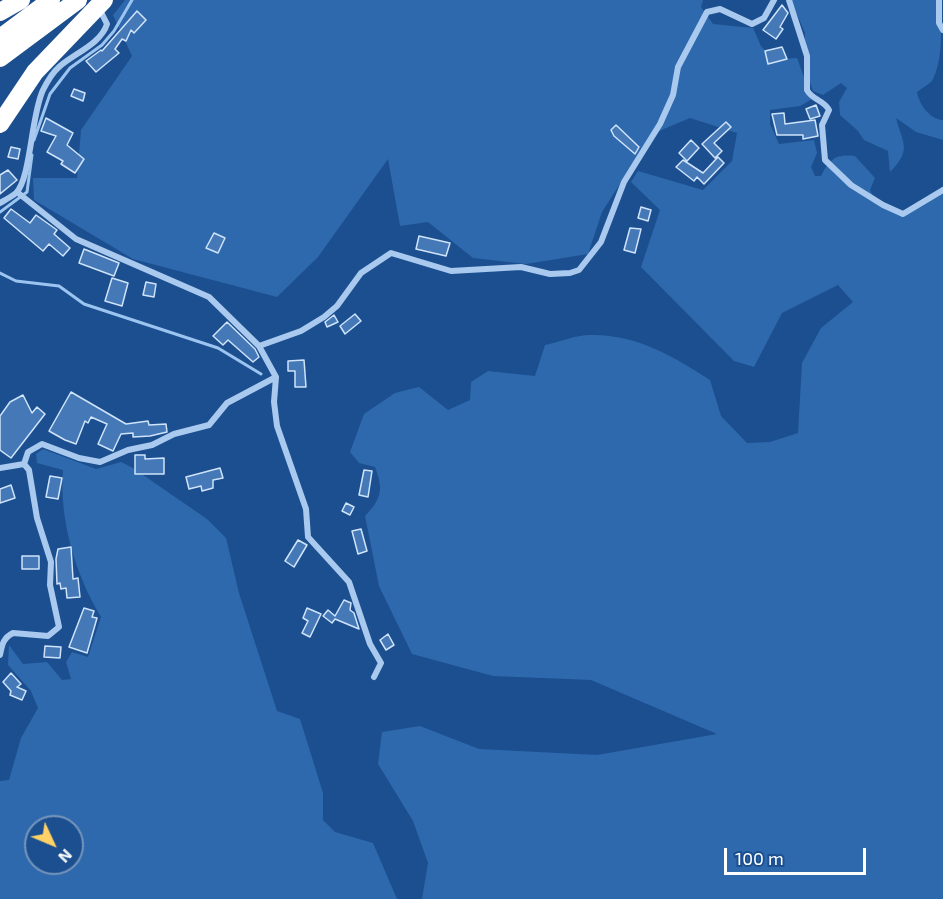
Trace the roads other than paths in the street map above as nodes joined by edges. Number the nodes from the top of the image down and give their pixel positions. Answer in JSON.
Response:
{"nodes":[{"id":1,"x":21,"y":0,"type":"edge"},
{"id":2,"x":51,"y":0,"type":"edge"},
{"id":3,"x":78,"y":0,"type":"edge"},
{"id":4,"x":774,"y":0,"type":"edge"},
{"id":5,"x":789,"y":0,"type":"edge"},
{"id":6,"x":939,"y":0,"type":"edge"},
{"id":7,"x":103,"y":7,"type":"edge"},
{"id":8,"x":0,"y":12,"type":"edge"},
{"id":9,"x":943,"y":30,"type":"edge"},
{"id":10,"x":0,"y":38,"type":"edge"},
{"id":11,"x":0,"y":58,"type":"edge"},
{"id":12,"x":0,"y":124,"type":"edge"},
{"id":13,"x":943,"y":190,"type":"edge"},
{"id":14,"x":18,"y":193,"type":"junction"},
{"id":15,"x":0,"y":203,"type":"edge"},
{"id":16,"x":259,"y":346,"type":"junction"},
{"id":17,"x":276,"y":377,"type":"junction"},
{"id":18,"x":24,"y":464,"type":"junction"},
{"id":19,"x":0,"y":468,"type":"edge"},
{"id":20,"x":0,"y":656,"type":"edge"},
{"id":21,"x":374,"y":677,"type":"dead end"}],
"edges":[{"from":1,"to":8,"type":"highway"},
{"from":2,"to":10,"type":"highway"},
{"from":3,"to":11,"type":"highway"},
{"from":4,"to":16,"type":"street"},
{"from":5,"to":13,"type":"street"},
{"from":6,"to":9,"type":"street"},
{"from":7,"to":12,"type":"highway"},
{"from":7,"to":14,"type":"street"},
{"from":14,"to":15,"type":"street"},
{"from":14,"to":16,"type":"street"},
{"from":16,"to":17,"type":"street"},
{"from":17,"to":18,"type":"street"},
{"from":17,"to":21,"type":"street"},
{"from":18,"to":19,"type":"street"},
{"from":18,"to":20,"type":"street"}]}
